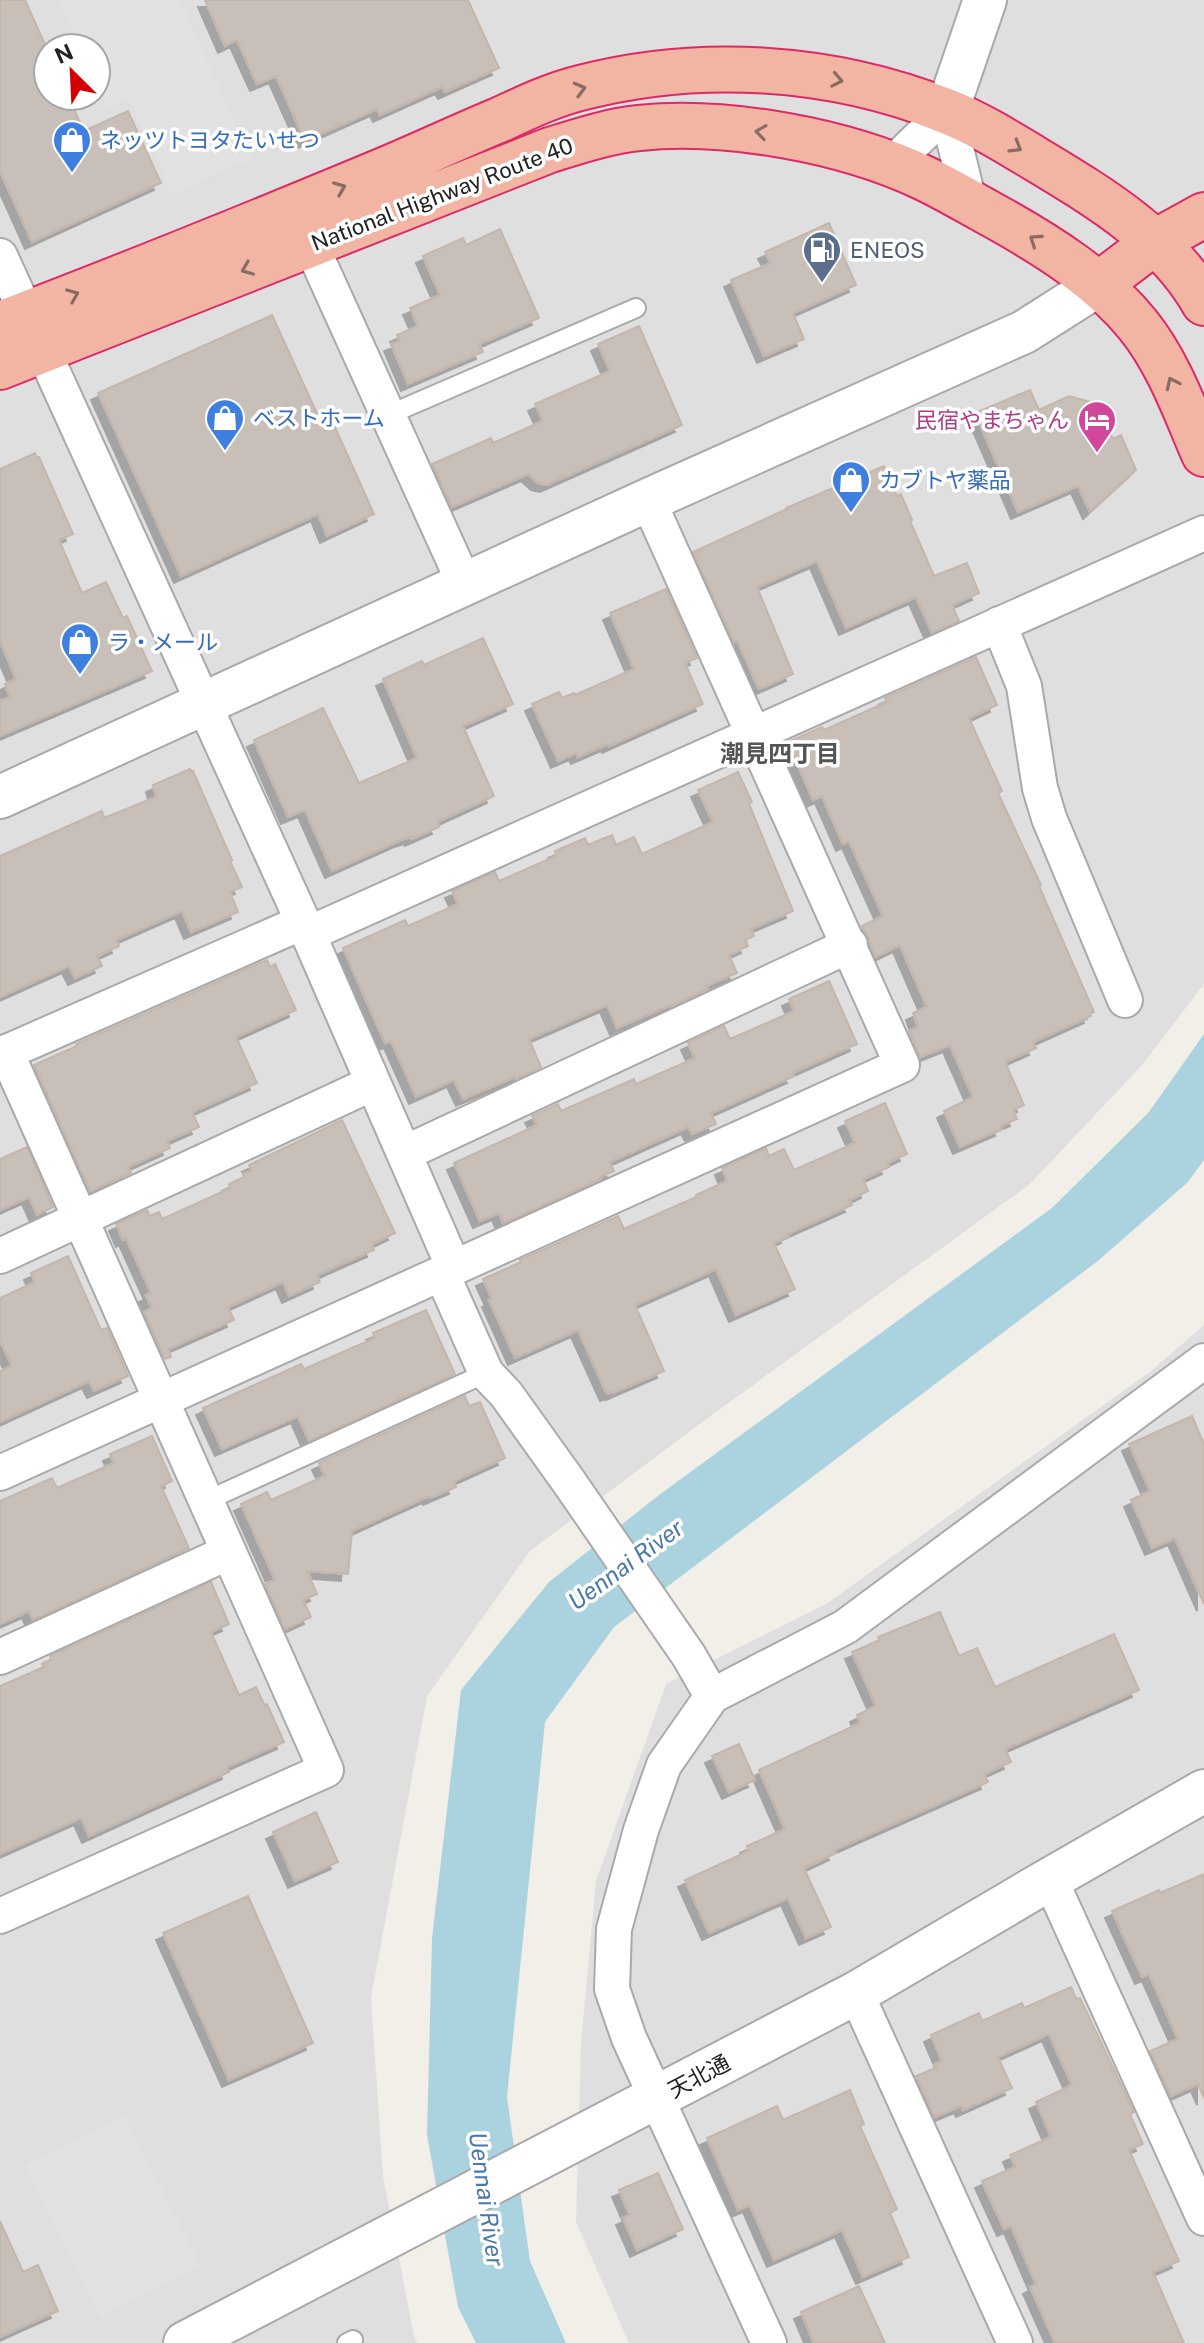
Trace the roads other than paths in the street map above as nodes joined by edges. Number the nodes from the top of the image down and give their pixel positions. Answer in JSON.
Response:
{"nodes":[{"id":1,"x":985,"y":0,"type":"edge"},
{"id":2,"x":947,"y":111,"type":"junction"},
{"id":3,"x":891,"y":165,"type":"junction"},
{"id":4,"x":969,"y":202,"type":"junction"},
{"id":5,"x":1204,"y":215,"type":"edge"},
{"id":6,"x":302,"y":225,"type":"junction"},
{"id":7,"x":1155,"y":242,"type":"junction"},
{"id":8,"x":0,"y":256,"type":"edge"},
{"id":9,"x":1098,"y":285,"type":"junction"},
{"id":10,"x":1200,"y":288,"type":"edge"},
{"id":11,"x":636,"y":308,"type":"dead end"},
{"id":12,"x":23,"y":330,"type":"edge"},
{"id":13,"x":0,"y":367,"type":"edge"},
{"id":14,"x":388,"y":415,"type":"junction"},
{"id":15,"x":1204,"y":454,"type":"edge"},
{"id":16,"x":648,"y":500,"type":"junction"},
{"id":17,"x":1204,"y":533,"type":"edge"},
{"id":18,"x":465,"y":585,"type":"junction"},
{"id":19,"x":999,"y":624,"type":"junction"},
{"id":20,"x":204,"y":704,"type":"junction"},
{"id":21,"x":753,"y":733,"type":"junction"},
{"id":22,"x":0,"y":797,"type":"edge"},
{"id":23,"x":306,"y":928,"type":"junction"},
{"id":24,"x":850,"y":945,"type":"junction"},
{"id":25,"x":1125,"y":1000,"type":"dead end"},
{"id":26,"x":3,"y":1054,"type":"edge"},
{"id":27,"x":373,"y":1083,"type":"junction"},
{"id":28,"x":405,"y":1153,"type":"junction"},
{"id":29,"x":81,"y":1219,"type":"junction"},
{"id":30,"x":0,"y":1256,"type":"edge"},
{"id":31,"x":448,"y":1271,"type":"junction"},
{"id":32,"x":1204,"y":1361,"type":"edge"},
{"id":33,"x":486,"y":1373,"type":"junction"},
{"id":34,"x":161,"y":1400,"type":"junction"},
{"id":35,"x":0,"y":1473,"type":"edge"},
{"id":36,"x":206,"y":1501,"type":"junction"},
{"id":37,"x":229,"y":1552,"type":"junction"},
{"id":38,"x":0,"y":1657,"type":"edge"},
{"id":39,"x":712,"y":1696,"type":"junction"},
{"id":40,"x":1204,"y":1791,"type":"edge"},
{"id":41,"x":1050,"y":1879,"type":"junction"},
{"id":42,"x":0,"y":1916,"type":"edge"},
{"id":43,"x":856,"y":1993,"type":"junction"},
{"id":44,"x":657,"y":2098,"type":"junction"},
{"id":45,"x":1204,"y":2218,"type":"edge"},
{"id":46,"x":185,"y":2343,"type":"edge"},
{"id":47,"x":769,"y":2343,"type":"edge"},
{"id":48,"x":1015,"y":2343,"type":"edge"}],
"edges":[{"from":1,"to":2,"type":"street"},
{"from":2,"to":3,"type":"street"},
{"from":2,"to":4,"type":"street"},
{"from":6,"to":2,"type":"highway","name":"National Highway Route 40","one_way":true},
{"from":2,"to":7,"type":"highway","name":"National Highway Route 40","one_way":true},
{"from":3,"to":4,"type":"highway","name":"National Highway Route 40"},
{"from":3,"to":6,"type":"highway","name":"National Highway Route 40","one_way":true},
{"from":9,"to":4,"type":"highway","name":"National Highway Route 40","one_way":true},
{"from":5,"to":7,"type":"highway"},
{"from":6,"to":12,"type":"highway","name":"National Highway Route 40"},
{"from":6,"to":14,"type":"street"},
{"from":7,"to":9,"type":"highway"},
{"from":7,"to":10,"type":"highway","name":"National Highway Route 40"},
{"from":8,"to":12,"type":"street"},
{"from":9,"to":10,"type":"highway"},
{"from":15,"to":9,"type":"highway","name":"National Highway Route 40","one_way":true},
{"from":9,"to":16,"type":"street"},
{"from":11,"to":14,"type":"lane"},
{"from":12,"to":13,"type":"highway","name":"National Highway Route 40"},
{"from":12,"to":20,"type":"street"},
{"from":14,"to":18,"type":"street"},
{"from":16,"to":18,"type":"street"},
{"from":16,"to":21,"type":"street"},
{"from":17,"to":19,"type":"street"},
{"from":18,"to":20,"type":"street"},
{"from":19,"to":21,"type":"street"},
{"from":19,"to":25,"type":"street"},
{"from":20,"to":22,"type":"street"},
{"from":20,"to":23,"type":"street"},
{"from":21,"to":23,"type":"street"},
{"from":21,"to":24,"type":"street"},
{"from":23,"to":26,"type":"street"},
{"from":23,"to":27,"type":"street"},
{"from":24,"to":28,"type":"street"},
{"from":24,"to":31,"type":"street"},
{"from":26,"to":29,"type":"street"},
{"from":27,"to":28,"type":"street"},
{"from":27,"to":29,"type":"street"},
{"from":28,"to":31,"type":"street"},
{"from":29,"to":30,"type":"street"},
{"from":29,"to":34,"type":"street"},
{"from":31,"to":33,"type":"street"},
{"from":31,"to":34,"type":"street"},
{"from":32,"to":39,"type":"street"},
{"from":33,"to":36,"type":"lane"},
{"from":33,"to":39,"type":"street"},
{"from":34,"to":35,"type":"street"},
{"from":34,"to":36,"type":"street"},
{"from":36,"to":37,"type":"street"},
{"from":37,"to":38,"type":"street"},
{"from":37,"to":42,"type":"street"},
{"from":39,"to":44,"type":"street"},
{"from":40,"to":41,"type":"street","name":"天北通"},
{"from":41,"to":43,"type":"street","name":"天北通"},
{"from":41,"to":45,"type":"street"},
{"from":43,"to":44,"type":"street","name":"天北通"},
{"from":43,"to":48,"type":"street"},
{"from":44,"to":46,"type":"street","name":"天北通"},
{"from":44,"to":47,"type":"street"}]}
